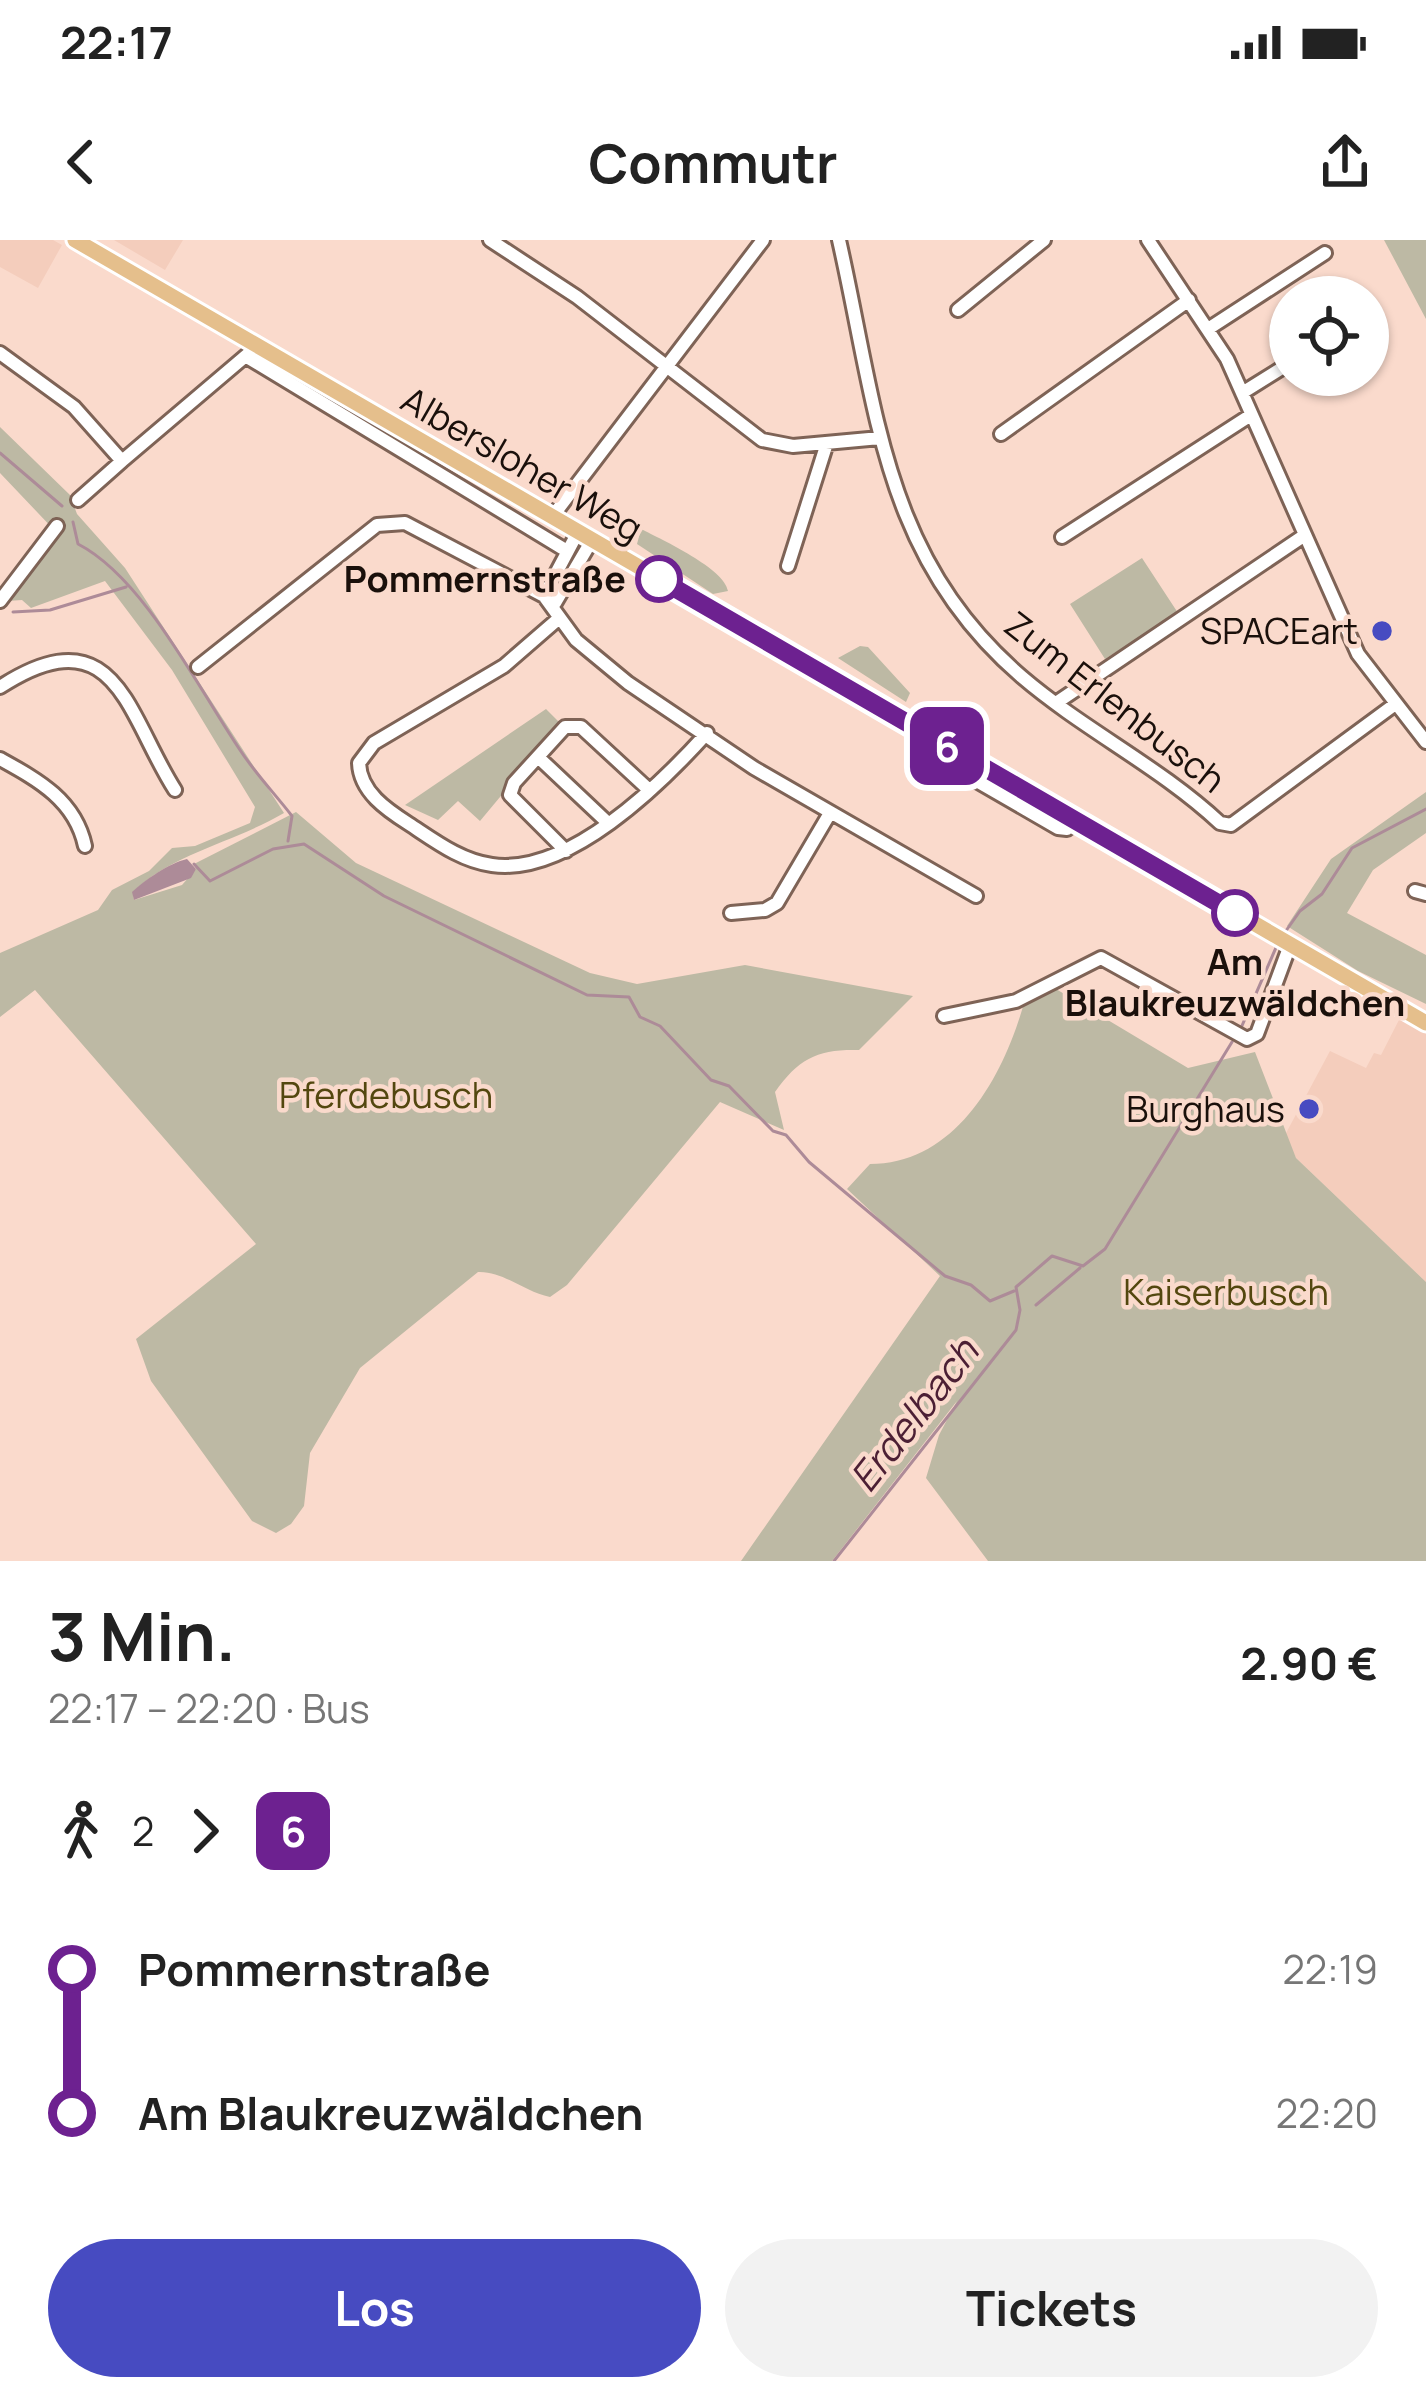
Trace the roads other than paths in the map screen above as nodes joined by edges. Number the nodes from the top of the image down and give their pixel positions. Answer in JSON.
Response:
{"nodes":[{"id":1,"x":75,"y":240,"type":"edge"},
{"id":2,"x":490,"y":240,"type":"edge"},
{"id":3,"x":763,"y":240,"type":"edge"},
{"id":4,"x":838,"y":240,"type":"edge"},
{"id":5,"x":1044,"y":240,"type":"edge"},
{"id":6,"x":1148,"y":240,"type":"edge"},
{"id":7,"x":1325,"y":253,"type":"dead end"},
{"id":8,"x":1189,"y":300,"type":"junction"},
{"id":9,"x":958,"y":310,"type":"dead end"},
{"id":10,"x":1208,"y":329,"type":"junction"},
{"id":11,"x":251,"y":350,"type":"junction"},
{"id":12,"x":0,"y":352,"type":"edge"},
{"id":13,"x":666,"y":367,"type":"junction"},
{"id":14,"x":1269,"y":376,"type":"edge"},
{"id":15,"x":1242,"y":393,"type":"junction"},
{"id":16,"x":1251,"y":415,"type":"junction"},
{"id":17,"x":1001,"y":434,"type":"dead end"},
{"id":18,"x":880,"y":438,"type":"junction"},
{"id":19,"x":826,"y":443,"type":"junction"},
{"id":20,"x":122,"y":461,"type":"junction"},
{"id":21,"x":78,"y":500,"type":"dead end"},
{"id":22,"x":552,"y":517,"type":"junction"},
{"id":23,"x":57,"y":526,"type":"dead end"},
{"id":24,"x":585,"y":536,"type":"junction"},
{"id":25,"x":1062,"y":537,"type":"dead end"},
{"id":26,"x":1302,"y":537,"type":"junction"},
{"id":27,"x":567,"y":550,"type":"junction"},
{"id":28,"x":788,"y":566,"type":"dead end"},
{"id":29,"x":550,"y":599,"type":"junction"},
{"id":30,"x":0,"y":601,"type":"edge"},
{"id":31,"x":557,"y":620,"type":"junction"},
{"id":32,"x":198,"y":667,"type":"dead end"},
{"id":33,"x":0,"y":687,"type":"edge"},
{"id":34,"x":1055,"y":703,"type":"junction"},
{"id":35,"x":1394,"y":705,"type":"junction"},
{"id":36,"x":707,"y":733,"type":"junction"},
{"id":37,"x":1426,"y":742,"type":"edge"},
{"id":38,"x":538,"y":757,"type":"junction"},
{"id":39,"x":0,"y":759,"type":"edge"},
{"id":40,"x":647,"y":788,"type":"junction"},
{"id":41,"x":175,"y":790,"type":"dead end"},
{"id":42,"x":830,"y":812,"type":"junction"},
{"id":43,"x":608,"y":823,"type":"junction"},
{"id":44,"x":85,"y":846,"type":"dead end"},
{"id":45,"x":566,"y":851,"type":"junction"},
{"id":46,"x":976,"y":896,"type":"dead end"},
{"id":47,"x":731,"y":913,"type":"dead end"},
{"id":48,"x":1284,"y":941,"type":"junction"},
{"id":49,"x":944,"y":1016,"type":"dead end"},
{"id":50,"x":1426,"y":1023,"type":"edge"}],
"edges":[{"from":1,"to":11,"type":"main road","name":"Albersloher Weg"},
{"from":2,"to":13,"type":"street"},
{"from":3,"to":13,"type":"street"},
{"from":4,"to":18,"type":"street","name":"Zum Erlenbusch"},
{"from":5,"to":9,"type":"street"},
{"from":6,"to":8,"type":"street"},
{"from":7,"to":10,"type":"street"},
{"from":8,"to":10,"type":"street"},
{"from":8,"to":17,"type":"street"},
{"from":10,"to":15,"type":"street"},
{"from":11,"to":20,"type":"street"},
{"from":11,"to":22,"type":"main road","name":"Albersloher Weg"},
{"from":11,"to":27,"type":"street","name":"Albersloher Weg"},
{"from":12,"to":20,"type":"street"},
{"from":13,"to":19,"type":"street"},
{"from":13,"to":22,"type":"street"},
{"from":14,"to":15,"type":"street"},
{"from":15,"to":16,"type":"street"},
{"from":16,"to":25,"type":"street"},
{"from":16,"to":26,"type":"street"},
{"from":18,"to":19,"type":"street"},
{"from":18,"to":34,"type":"street","name":"Zum Erlenbusch"},
{"from":19,"to":28,"type":"street"},
{"from":20,"to":21,"type":"street"},
{"from":22,"to":24,"type":"main road","name":"Albersloher Weg"},
{"from":23,"to":30,"type":"street"},
{"from":24,"to":27,"type":"street"},
{"from":24,"to":29,"type":"street"},
{"from":24,"to":48,"type":"main road","name":"Albersloher Weg"},
{"from":26,"to":34,"type":"street"},
{"from":26,"to":35,"type":"street"},
{"from":27,"to":29,"type":"street"},
{"from":29,"to":31,"type":"street"},
{"from":29,"to":32,"type":"street"},
{"from":31,"to":36,"type":"street"},
{"from":31,"to":45,"type":"street"},
{"from":33,"to":41,"type":"street"},
{"from":34,"to":35,"type":"street","name":"Zum Erlenbusch"},
{"from":35,"to":37,"type":"street"},
{"from":36,"to":40,"type":"street"},
{"from":36,"to":42,"type":"street"},
{"from":38,"to":40,"type":"street"},
{"from":38,"to":43,"type":"street"},
{"from":38,"to":45,"type":"street"},
{"from":39,"to":44,"type":"street"},
{"from":40,"to":43,"type":"street"},
{"from":42,"to":46,"type":"street"},
{"from":42,"to":47,"type":"street"},
{"from":43,"to":45,"type":"street"},
{"from":48,"to":49,"type":"street"},
{"from":48,"to":50,"type":"main road","name":"Albersloher Weg"}]}
